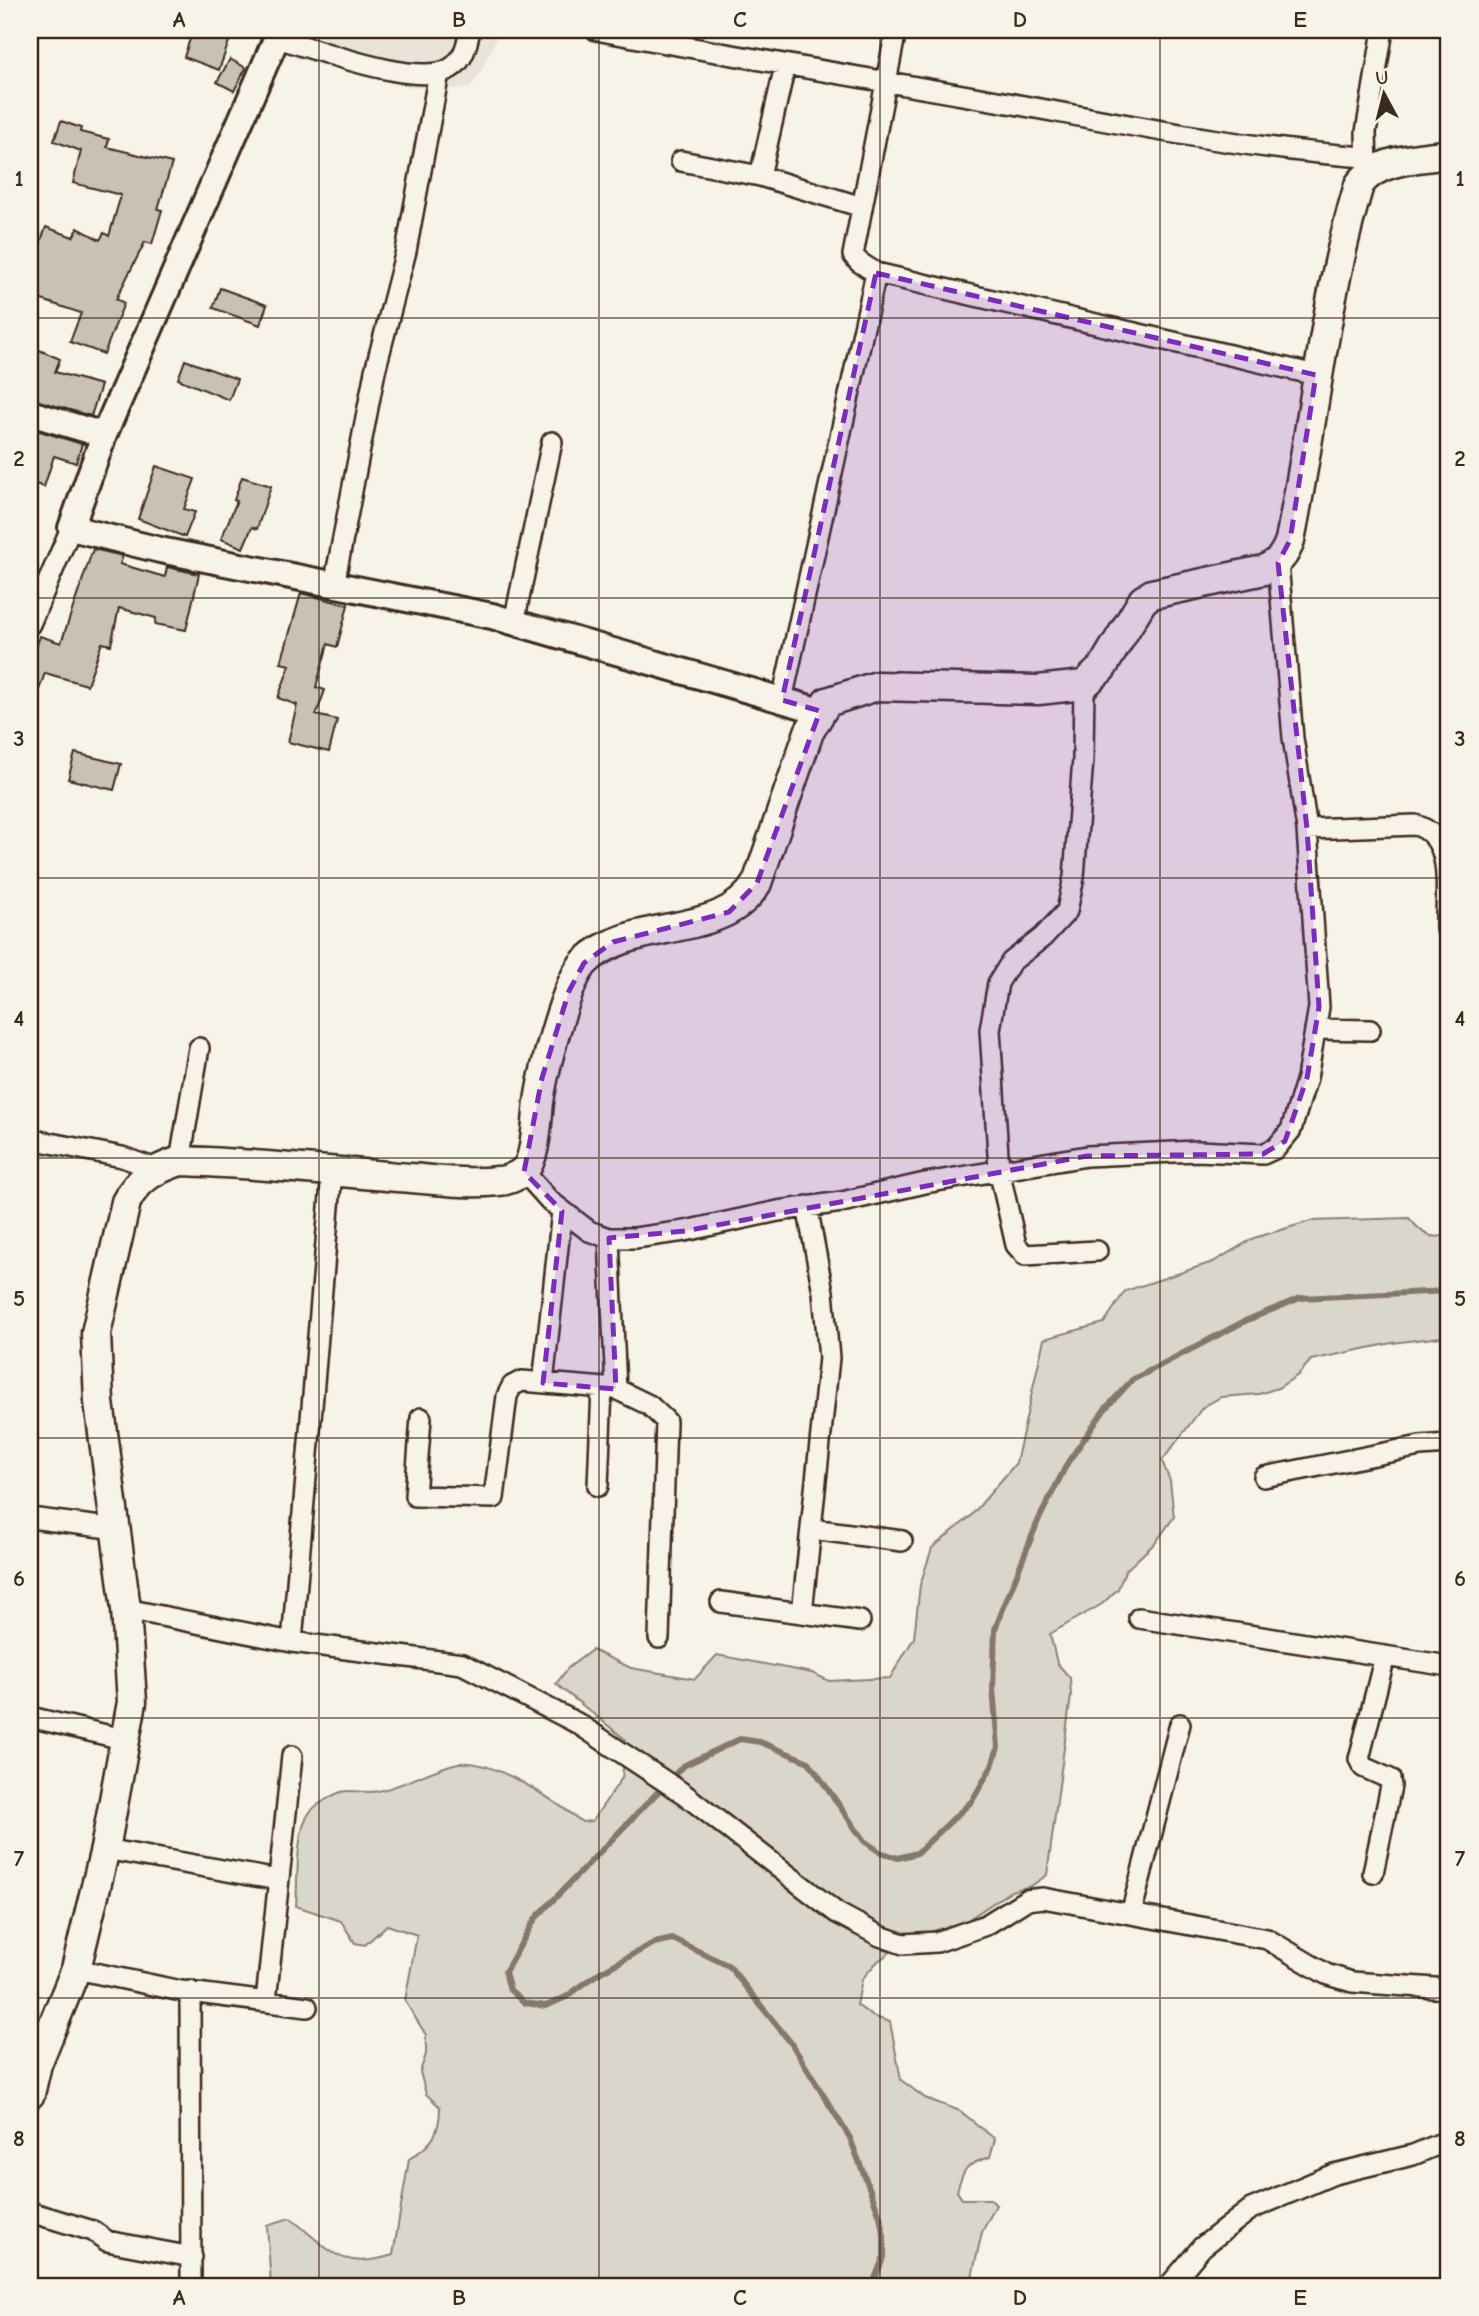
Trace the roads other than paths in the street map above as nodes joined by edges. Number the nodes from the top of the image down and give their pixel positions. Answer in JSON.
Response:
{"nodes":[{"id":1,"x":470,"y":30,"type":"edge"},
{"id":2,"x":596,"y":30,"type":"edge"},
{"id":3,"x":896,"y":30,"type":"edge"},
{"id":4,"x":1383,"y":30,"type":"edge"},
{"id":5,"x":278,"y":34,"type":"edge"},
{"id":6,"x":680,"y":37,"type":"edge"},
{"id":7,"x":785,"y":66,"type":"junction"},
{"id":8,"x":439,"y":73,"type":"junction"},
{"id":9,"x":886,"y":83,"type":"junction"},
{"id":10,"x":1449,"y":154,"type":"edge"},
{"id":11,"x":681,"y":161,"type":"dead end"},
{"id":12,"x":1366,"y":164,"type":"junction"},
{"id":13,"x":760,"y":176,"type":"junction"},
{"id":14,"x":862,"y":207,"type":"junction"},
{"id":15,"x":876,"y":273,"type":"junction"},
{"id":16,"x":1317,"y":375,"type":"junction"},
{"id":17,"x":30,"y":413,"type":"edge"},
{"id":18,"x":104,"y":435,"type":"junction"},
{"id":19,"x":552,"y":442,"type":"dead end"},
{"id":20,"x":71,"y":528,"type":"junction"},
{"id":21,"x":1278,"y":563,"type":"junction"},
{"id":22,"x":334,"y":585,"type":"junction"},
{"id":23,"x":514,"y":622,"type":"junction"},
{"id":24,"x":30,"y":624,"type":"edge"},
{"id":25,"x":1084,"y":685,"type":"junction"},
{"id":26,"x":782,"y":700,"type":"junction"},
{"id":27,"x":820,"y":711,"type":"junction"},
{"id":28,"x":1307,"y":829,"type":"junction"},
{"id":29,"x":1446,"y":928,"type":"dead end"},
{"id":30,"x":1315,"y":1029,"type":"junction"},
{"id":31,"x":1370,"y":1030,"type":"dead end"},
{"id":32,"x":199,"y":1048,"type":"dead end"},
{"id":33,"x":30,"y":1139,"type":"edge"},
{"id":34,"x":168,"y":1165,"type":"junction"},
{"id":35,"x":999,"y":1170,"type":"junction"},
{"id":36,"x":332,"y":1172,"type":"junction"},
{"id":37,"x":524,"y":1172,"type":"junction"},
{"id":38,"x":807,"y":1206,"type":"junction"},
{"id":39,"x":562,"y":1211,"type":"junction"},
{"id":40,"x":609,"y":1238,"type":"junction"},
{"id":41,"x":1097,"y":1251,"type":"dead end"},
{"id":42,"x":543,"y":1383,"type":"junction"},
{"id":43,"x":609,"y":1388,"type":"junction"},
{"id":44,"x":421,"y":1418,"type":"dead end"},
{"id":45,"x":1449,"y":1444,"type":"edge"},
{"id":46,"x":1264,"y":1477,"type":"dead end"},
{"id":47,"x":598,"y":1486,"type":"dead end"},
{"id":48,"x":30,"y":1518,"type":"edge"},
{"id":49,"x":117,"y":1529,"type":"junction"},
{"id":50,"x":812,"y":1529,"type":"junction"},
{"id":51,"x":902,"y":1541,"type":"dead end"},
{"id":52,"x":721,"y":1602,"type":"dead end"},
{"id":53,"x":126,"y":1609,"type":"junction"},
{"id":54,"x":802,"y":1613,"type":"junction"},
{"id":55,"x":1139,"y":1618,"type":"dead end"},
{"id":56,"x":860,"y":1621,"type":"dead end"},
{"id":57,"x":659,"y":1638,"type":"dead end"},
{"id":58,"x":292,"y":1642,"type":"junction"},
{"id":59,"x":1385,"y":1656,"type":"junction"},
{"id":60,"x":1449,"y":1666,"type":"edge"},
{"id":61,"x":30,"y":1717,"type":"edge"},
{"id":62,"x":1180,"y":1724,"type":"dead end"},
{"id":63,"x":127,"y":1740,"type":"junction"},
{"id":64,"x":292,"y":1756,"type":"dead end"},
{"id":65,"x":106,"y":1849,"type":"junction"},
{"id":66,"x":1373,"y":1873,"type":"dead end"},
{"id":67,"x":278,"y":1880,"type":"junction"},
{"id":68,"x":1131,"y":1914,"type":"junction"},
{"id":69,"x":76,"y":1969,"type":"junction"},
{"id":70,"x":1449,"y":1989,"type":"edge"},
{"id":71,"x":190,"y":1991,"type":"junction"},
{"id":72,"x":266,"y":2001,"type":"junction"},
{"id":73,"x":307,"y":2007,"type":"dead end"},
{"id":74,"x":30,"y":2094,"type":"edge"},
{"id":75,"x":1449,"y":2140,"type":"edge"},
{"id":76,"x":30,"y":2212,"type":"edge"},
{"id":77,"x":192,"y":2258,"type":"junction"},
{"id":78,"x":191,"y":2286,"type":"edge"},
{"id":79,"x":1169,"y":2286,"type":"edge"}],
"edges":[{"from":1,"to":8,"type":"street"},
{"from":2,"to":6,"type":"street"},
{"from":3,"to":9,"type":"street"},
{"from":4,"to":12,"type":"street"},
{"from":5,"to":8,"type":"street"},
{"from":5,"to":18,"type":"street"},
{"from":6,"to":7,"type":"street"},
{"from":7,"to":9,"type":"street"},
{"from":7,"to":13,"type":"street"},
{"from":8,"to":22,"type":"street"},
{"from":9,"to":12,"type":"street"},
{"from":9,"to":14,"type":"street"},
{"from":10,"to":12,"type":"main road"},
{"from":11,"to":13,"type":"street"},
{"from":12,"to":16,"type":"main road"},
{"from":13,"to":14,"type":"street"},
{"from":14,"to":15,"type":"street"},
{"from":15,"to":16,"type":"street"},
{"from":15,"to":26,"type":"street"},
{"from":16,"to":21,"type":"main road"},
{"from":17,"to":18,"type":"street"},
{"from":18,"to":20,"type":"street"},
{"from":19,"to":23,"type":"street"},
{"from":20,"to":22,"type":"street"},
{"from":20,"to":24,"type":"street"},
{"from":21,"to":25,"type":"main road"},
{"from":21,"to":28,"type":"street"},
{"from":22,"to":23,"type":"street"},
{"from":23,"to":26,"type":"street"},
{"from":25,"to":27,"type":"main road"},
{"from":25,"to":35,"type":"street"},
{"from":26,"to":27,"type":"street"},
{"from":27,"to":37,"type":"main road"},
{"from":28,"to":29,"type":"street"},
{"from":28,"to":30,"type":"street"},
{"from":30,"to":31,"type":"street"},
{"from":30,"to":35,"type":"street"},
{"from":32,"to":34,"type":"street"},
{"from":33,"to":34,"type":"street"},
{"from":34,"to":36,"type":"main road"},
{"from":34,"to":49,"type":"main road"},
{"from":35,"to":38,"type":"street"},
{"from":35,"to":41,"type":"street"},
{"from":36,"to":37,"type":"main road"},
{"from":36,"to":58,"type":"street"},
{"from":37,"to":39,"type":"street"},
{"from":38,"to":40,"type":"street"},
{"from":38,"to":50,"type":"street"},
{"from":39,"to":40,"type":"street"},
{"from":39,"to":42,"type":"street"},
{"from":40,"to":43,"type":"street"},
{"from":42,"to":43,"type":"street"},
{"from":42,"to":44,"type":"street"},
{"from":43,"to":47,"type":"street"},
{"from":43,"to":57,"type":"street"},
{"from":45,"to":46,"type":"street"},
{"from":48,"to":49,"type":"street"},
{"from":49,"to":53,"type":"main road"},
{"from":50,"to":51,"type":"street"},
{"from":50,"to":54,"type":"street"},
{"from":52,"to":54,"type":"street"},
{"from":53,"to":58,"type":"street"},
{"from":53,"to":63,"type":"main road"},
{"from":54,"to":56,"type":"street"},
{"from":55,"to":59,"type":"street"},
{"from":58,"to":68,"type":"street"},
{"from":59,"to":60,"type":"street"},
{"from":59,"to":66,"type":"street"},
{"from":61,"to":63,"type":"street"},
{"from":62,"to":68,"type":"street"},
{"from":63,"to":65,"type":"main road"},
{"from":64,"to":67,"type":"street"},
{"from":65,"to":67,"type":"street"},
{"from":65,"to":69,"type":"main road"},
{"from":67,"to":72,"type":"street"},
{"from":68,"to":70,"type":"street"},
{"from":69,"to":71,"type":"street"},
{"from":69,"to":74,"type":"main road"},
{"from":71,"to":72,"type":"street"},
{"from":71,"to":77,"type":"street"},
{"from":72,"to":73,"type":"street"},
{"from":75,"to":79,"type":"street"},
{"from":76,"to":77,"type":"street"},
{"from":77,"to":78,"type":"street"}]}
